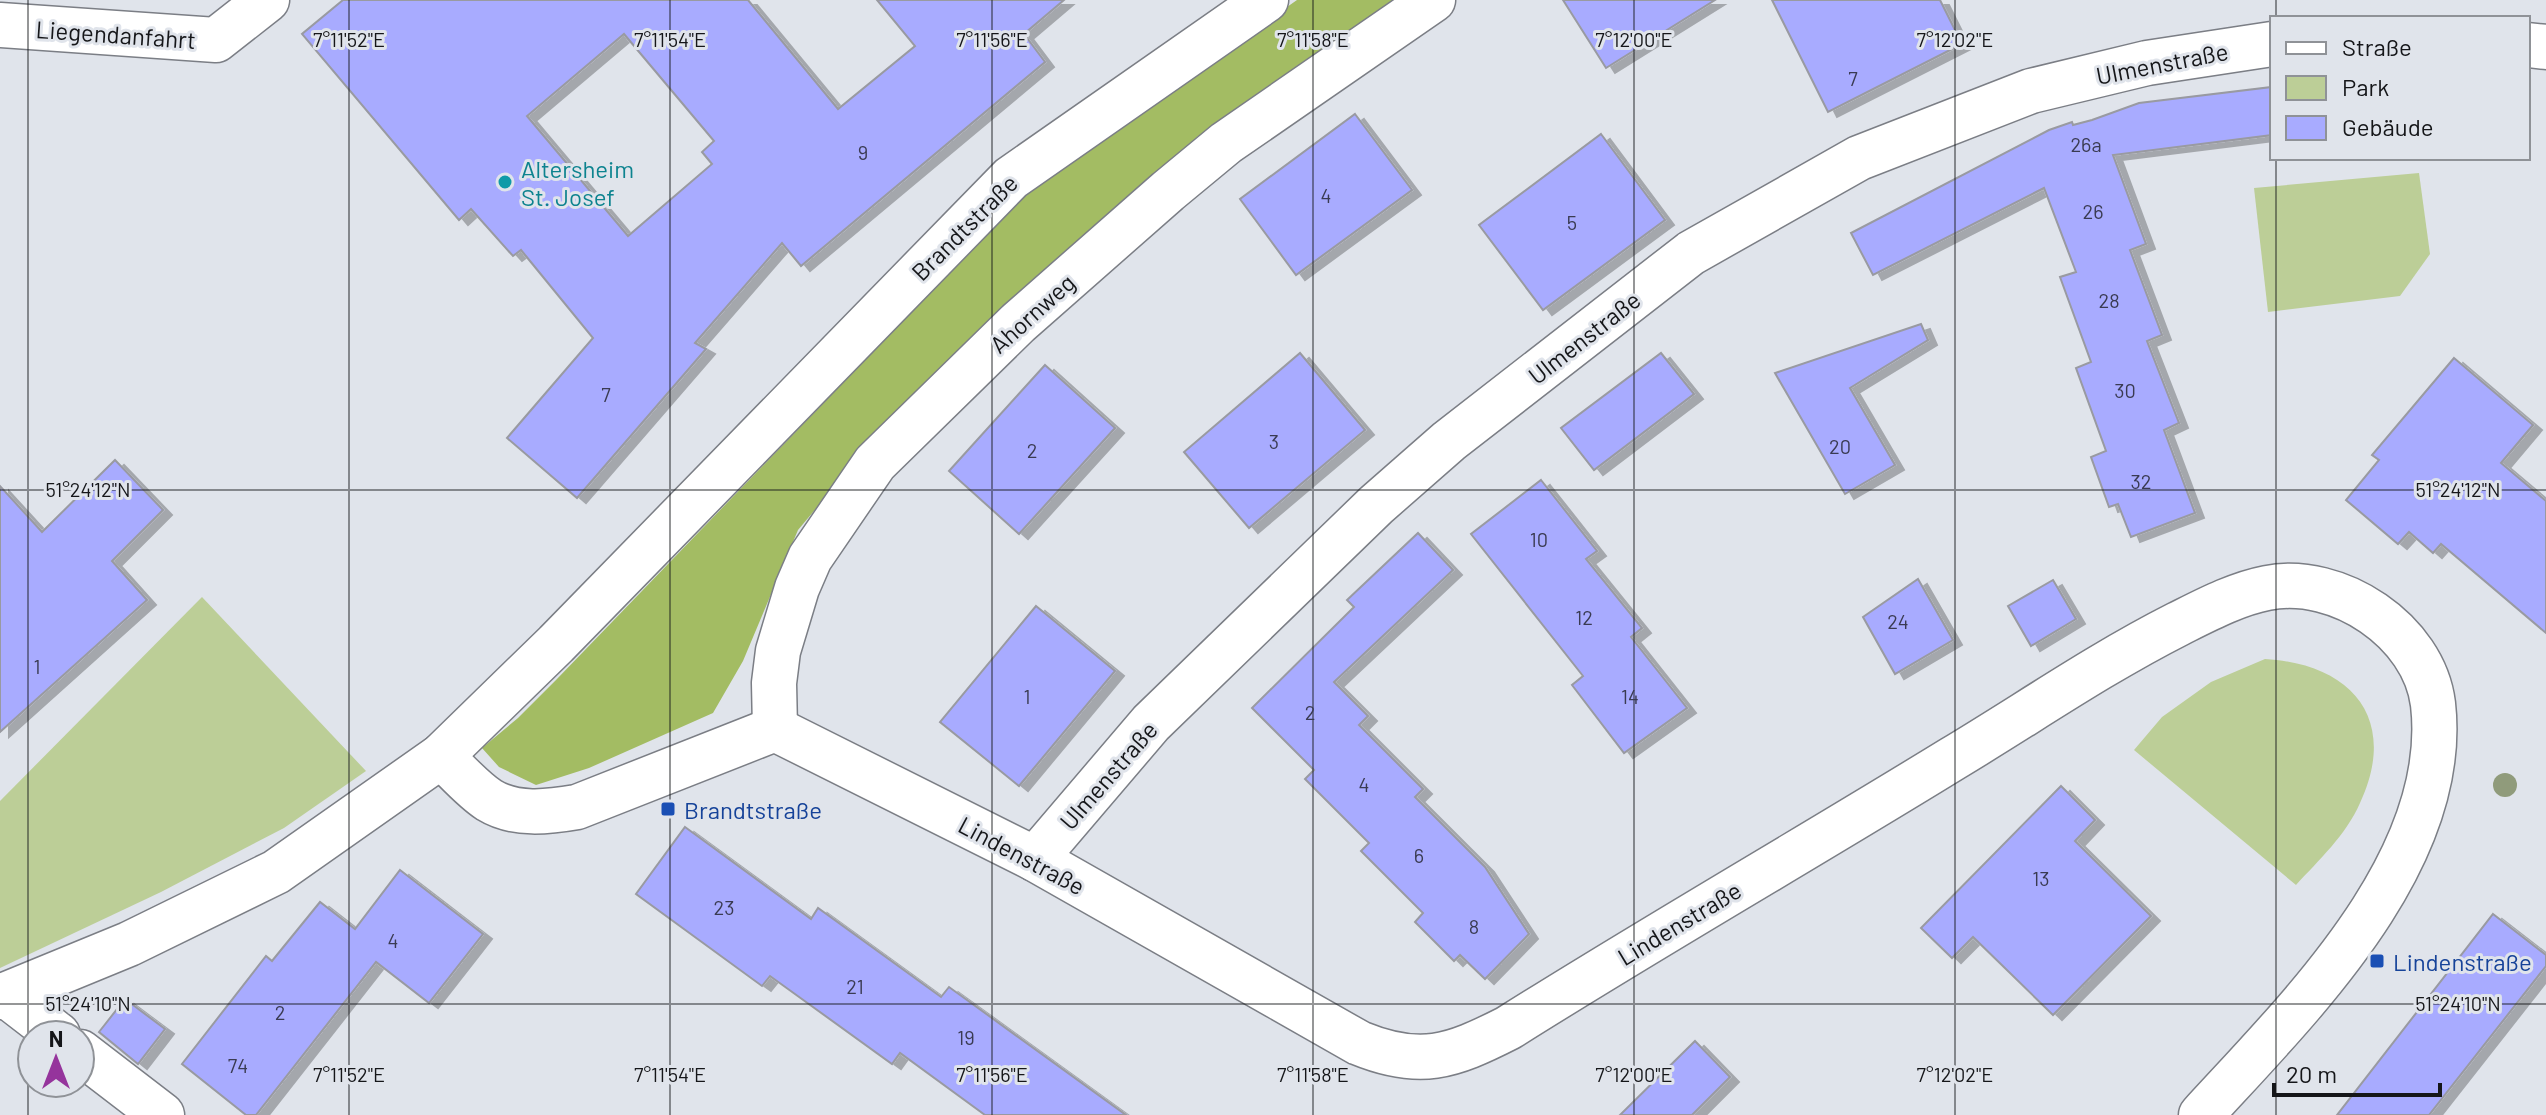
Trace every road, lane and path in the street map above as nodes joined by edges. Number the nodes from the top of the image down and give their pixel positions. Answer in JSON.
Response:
{"nodes":[{"id":1,"x":267,"y":0,"type":"edge"},
{"id":2,"x":1266,"y":0,"type":"edge"},
{"id":3,"x":1433,"y":0,"type":"edge"},
{"id":4,"x":0,"y":25,"type":"edge"},
{"id":5,"x":2270,"y":44,"type":"edge"},
{"id":6,"x":775,"y":729,"type":"junction"},
{"id":7,"x":441,"y":756,"type":"junction"},
{"id":8,"x":1035,"y":859,"type":"junction"},
{"id":9,"x":3,"y":996,"type":"edge"},
{"id":10,"x":35,"y":1019,"type":"edge"},
{"id":11,"x":96,"y":1064,"type":"edge"},
{"id":12,"x":162,"y":1115,"type":"edge"},
{"id":13,"x":2201,"y":1115,"type":"edge"}],
"edges":[{"from":1,"to":4,"type":"street","name":"Liegendanfahrt"},
{"from":2,"to":7,"type":"street","name":"Brandtstraße"},
{"from":3,"to":6,"type":"street","name":"Ahornweg"},
{"from":5,"to":8,"type":"street","name":"Ulmenstraße"},
{"from":6,"to":7,"type":"street"},
{"from":6,"to":8,"type":"street","name":"Lindenstraße"},
{"from":7,"to":9,"type":"street","name":"Brandtstraße"},
{"from":8,"to":13,"type":"street","name":"Lindenstraße"},
{"from":9,"to":10,"type":"street"},
{"from":11,"to":12,"type":"street"}]}
